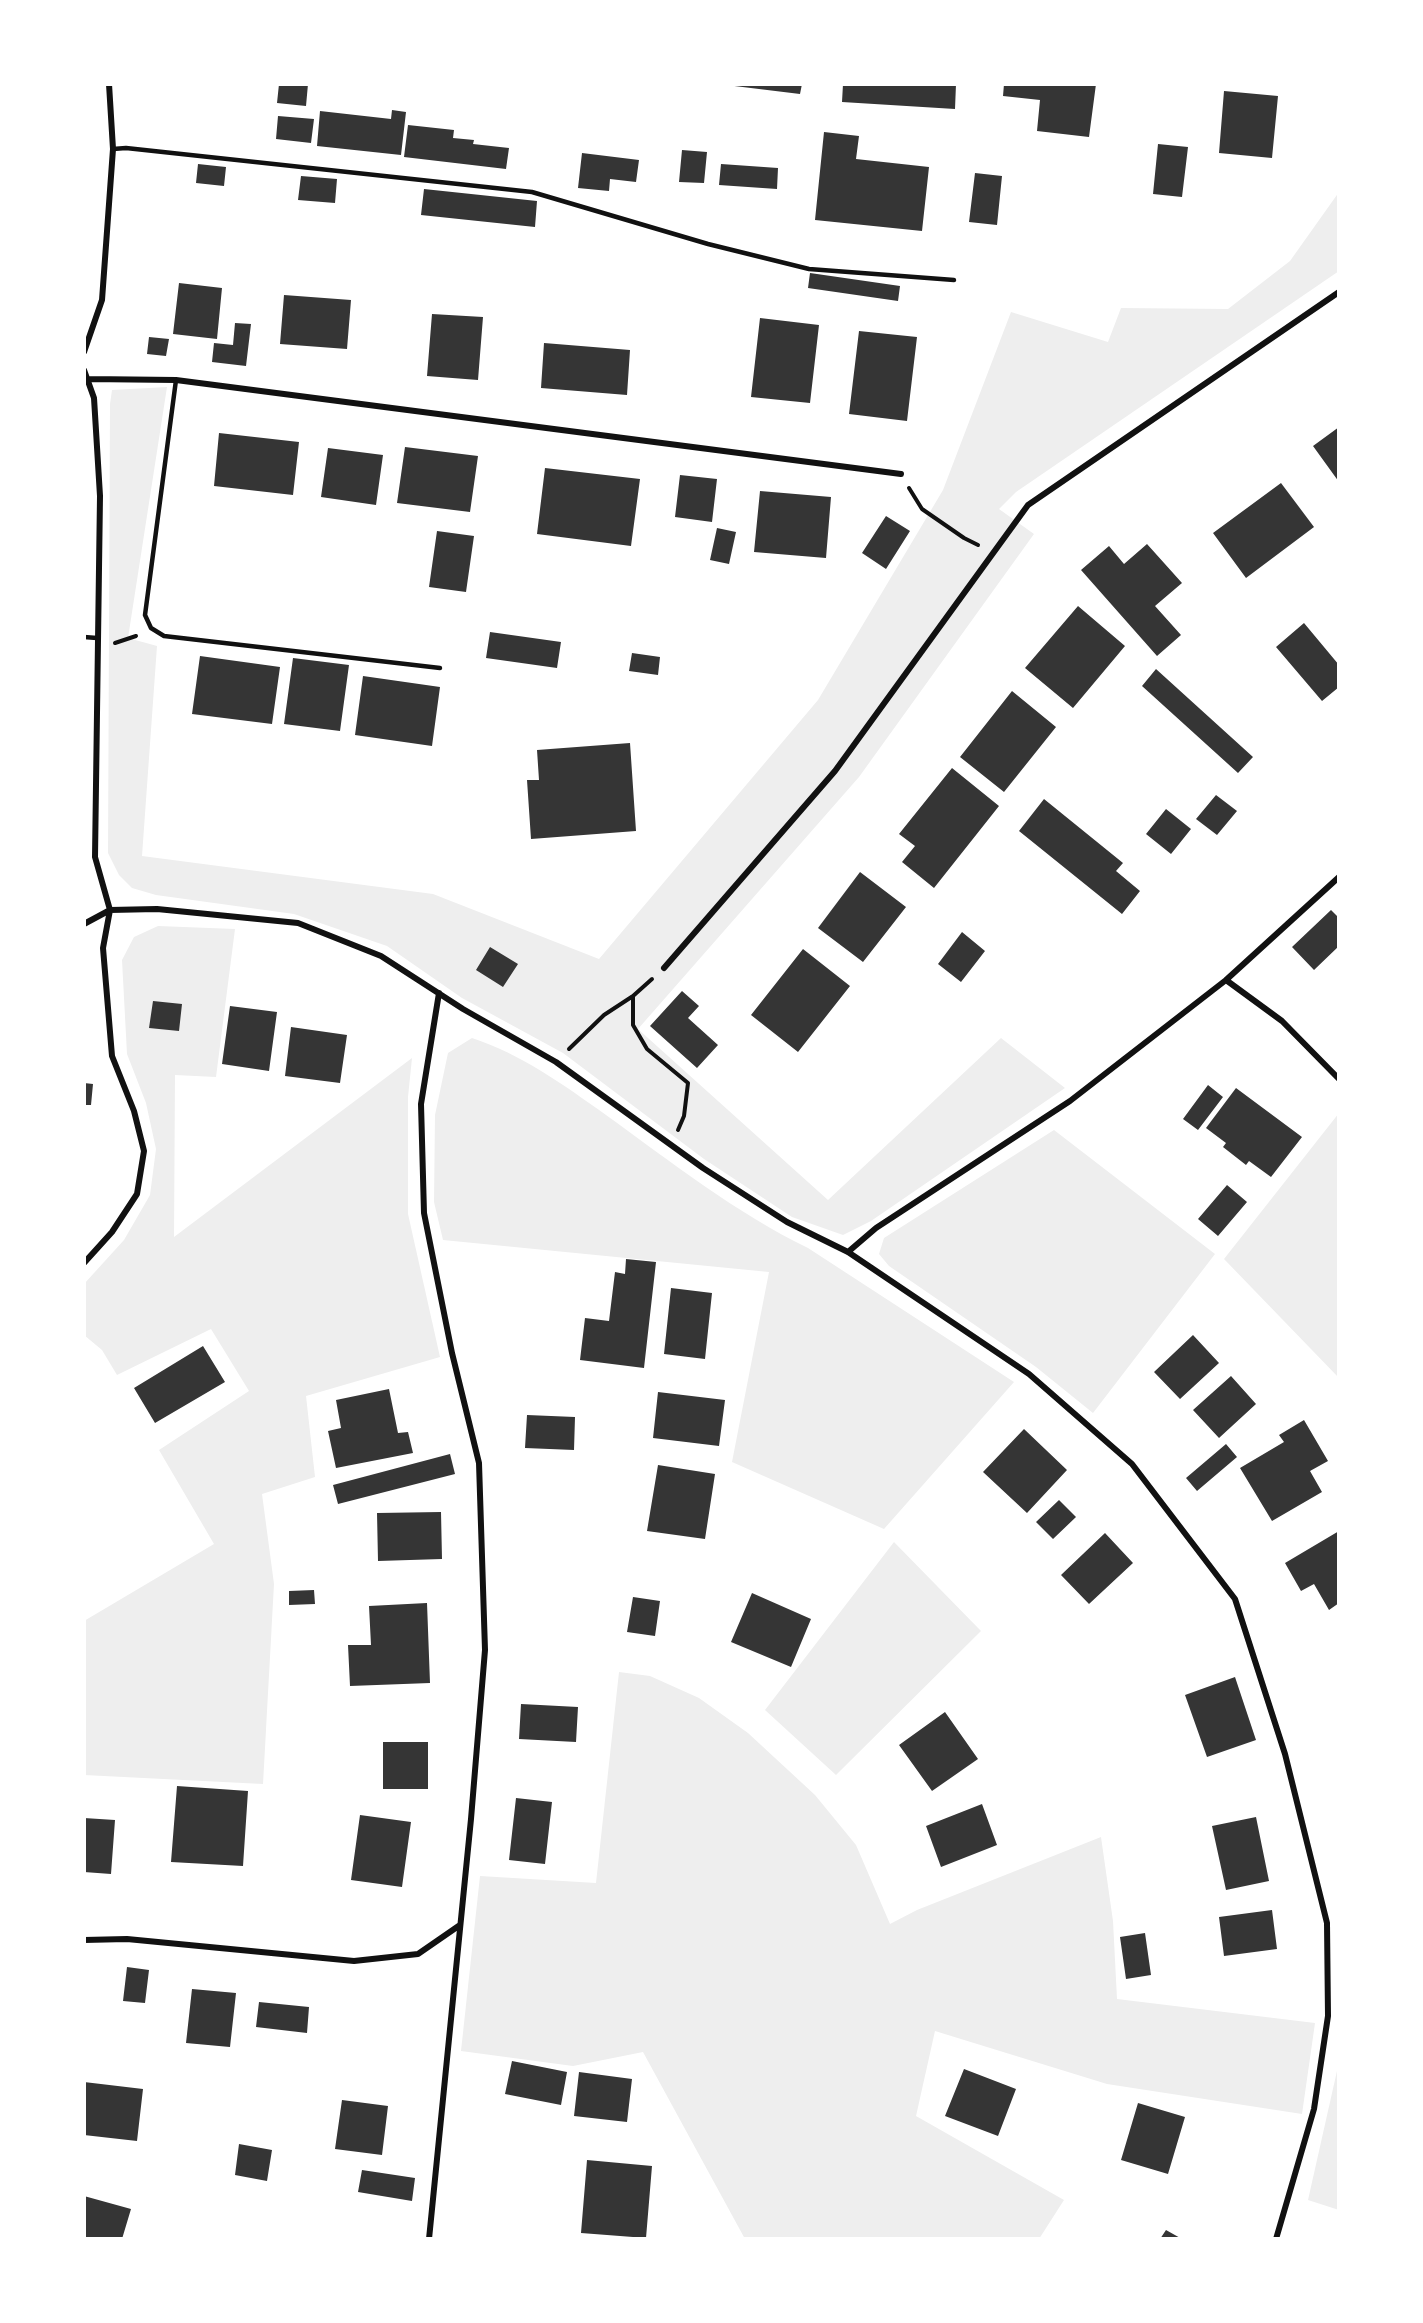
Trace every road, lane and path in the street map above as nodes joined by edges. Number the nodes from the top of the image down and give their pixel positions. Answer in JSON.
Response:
{"nodes":[{"id":1,"x":109,"y":84,"type":"edge"},
{"id":2,"x":113,"y":149,"type":"junction"},
{"id":3,"x":954,"y":280,"type":"dead end"},
{"id":4,"x":1339,"y":292,"type":"edge"},
{"id":5,"x":84,"y":352,"type":"edge"},
{"id":6,"x":84,"y":370,"type":"edge"},
{"id":7,"x":88,"y":380,"type":"junction"},
{"id":8,"x":176,"y":380,"type":"junction"},
{"id":9,"x":901,"y":474,"type":"joint"},
{"id":10,"x":994,"y":552,"type":"junction"},
{"id":11,"x":151,"y":628,"type":"junction"},
{"id":12,"x":84,"y":637,"type":"edge"},
{"id":13,"x":97,"y":638,"type":"junction"},
{"id":14,"x":440,"y":668,"type":"dead end"},
{"id":15,"x":1339,"y":877,"type":"edge"},
{"id":16,"x":110,"y":910,"type":"junction"},
{"id":17,"x":84,"y":924,"type":"edge"},
{"id":18,"x":664,"y":968,"type":"joint"},
{"id":19,"x":1226,"y":980,"type":"junction"},
{"id":20,"x":439,"y":993,"type":"junction"},
{"id":21,"x":633,"y":996,"type":"junction"},
{"id":22,"x":556,"y":1062,"type":"junction"},
{"id":23,"x":1339,"y":1079,"type":"edge"},
{"id":24,"x":670,"y":1144,"type":"junction"},
{"id":25,"x":848,"y":1252,"type":"junction"},
{"id":26,"x":84,"y":1263,"type":"edge"},
{"id":27,"x":460,"y":1925,"type":"junction"},
{"id":28,"x":84,"y":1940,"type":"edge"},
{"id":29,"x":429,"y":2239,"type":"edge"},
{"id":30,"x":1276,"y":2239,"type":"edge"}],
"edges":[{"from":1,"to":2,"type":"street"},
{"from":2,"to":3,"type":"lane"},
{"from":2,"to":5,"type":"street"},
{"from":4,"to":10,"type":"street"},
{"from":6,"to":7,"type":"street"},
{"from":7,"to":8,"type":"street"},
{"from":7,"to":13,"type":"street"},
{"from":8,"to":9,"type":"street"},
{"from":8,"to":11,"type":"lane"},
{"from":9,"to":10,"type":"path"},
{"from":10,"to":18,"type":"street"},
{"from":11,"to":13,"type":"path"},
{"from":11,"to":14,"type":"lane"},
{"from":12,"to":13,"type":"lane"},
{"from":13,"to":16,"type":"street"},
{"from":15,"to":19,"type":"street"},
{"from":16,"to":17,"type":"street"},
{"from":16,"to":20,"type":"street"},
{"from":16,"to":26,"type":"street"},
{"from":18,"to":21,"type":"path"},
{"from":19,"to":23,"type":"street"},
{"from":19,"to":25,"type":"street"},
{"from":20,"to":22,"type":"street"},
{"from":20,"to":27,"type":"street"},
{"from":21,"to":22,"type":"path"},
{"from":21,"to":24,"type":"path"},
{"from":22,"to":24,"type":"street"},
{"from":24,"to":25,"type":"street"},
{"from":25,"to":30,"type":"street"},
{"from":27,"to":28,"type":"street"},
{"from":27,"to":29,"type":"street"}]}
